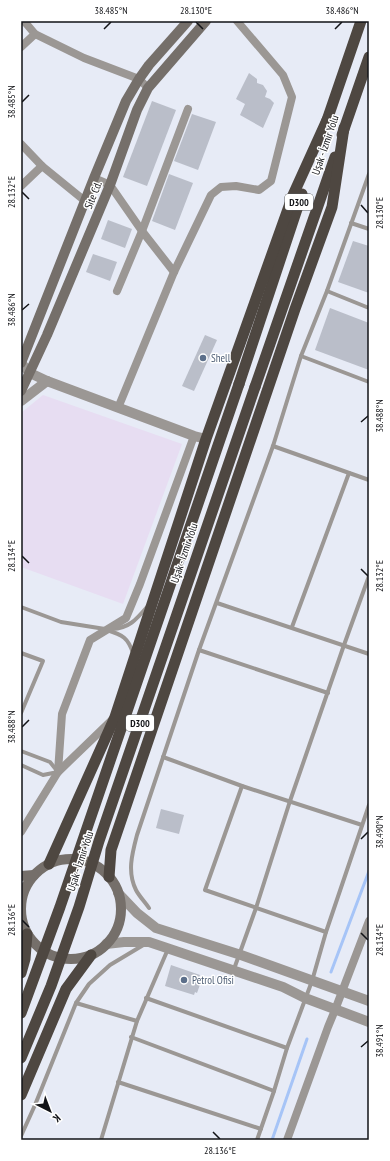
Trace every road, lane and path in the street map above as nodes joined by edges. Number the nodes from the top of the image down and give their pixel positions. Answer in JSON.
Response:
{"nodes":[{"id":1,"x":24,"y":21,"type":"edge"},
{"id":2,"x":188,"y":21,"type":"edge"},
{"id":3,"x":206,"y":21,"type":"edge"},
{"id":4,"x":237,"y":21,"type":"edge"},
{"id":5,"x":361,"y":21,"type":"edge"},
{"id":6,"x":35,"y":34,"type":"junction"},
{"id":7,"x":21,"y":46,"type":"edge"},
{"id":8,"x":369,"y":57,"type":"edge"},
{"id":9,"x":139,"y":79,"type":"junction"},
{"id":10,"x":148,"y":88,"type":"junction"},
{"id":11,"x":188,"y":109,"type":"dead end"},
{"id":12,"x":327,"y":120,"type":"junction"},
{"id":13,"x":344,"y":128,"type":"junction"},
{"id":14,"x":21,"y":144,"type":"edge"},
{"id":15,"x":42,"y":166,"type":"junction"},
{"id":16,"x":369,"y":174,"type":"edge"},
{"id":17,"x":94,"y":178,"type":"junction"},
{"id":18,"x":110,"y":185,"type":"junction"},
{"id":19,"x":21,"y":186,"type":"edge"},
{"id":20,"x":85,"y":201,"type":"junction"},
{"id":21,"x":351,"y":222,"type":"junction"},
{"id":22,"x":369,"y":229,"type":"edge"},
{"id":23,"x":142,"y":231,"type":"junction"},
{"id":24,"x":174,"y":272,"type":"junction"},
{"id":25,"x":117,"y":291,"type":"dead end"},
{"id":26,"x":327,"y":291,"type":"junction"},
{"id":27,"x":369,"y":308,"type":"edge"},
{"id":28,"x":301,"y":356,"type":"junction"},
{"id":29,"x":21,"y":363,"type":"edge"},
{"id":30,"x":30,"y":373,"type":"junction"},
{"id":31,"x":47,"y":381,"type":"junction"},
{"id":32,"x":369,"y":382,"type":"edge"},
{"id":33,"x":21,"y":392,"type":"edge"},
{"id":34,"x":21,"y":401,"type":"edge"},
{"id":35,"x":118,"y":408,"type":"junction"},
{"id":36,"x":194,"y":436,"type":"junction"},
{"id":37,"x":206,"y":439,"type":"junction"},
{"id":38,"x":273,"y":446,"type":"junction"},
{"id":39,"x":349,"y":473,"type":"junction"},
{"id":40,"x":369,"y":480,"type":"edge"},
{"id":41,"x":369,"y":576,"type":"edge"},
{"id":42,"x":152,"y":601,"type":"junction"},
{"id":43,"x":217,"y":603,"type":"junction"},
{"id":44,"x":21,"y":607,"type":"edge"},
{"id":45,"x":292,"y":627,"type":"junction"},
{"id":46,"x":105,"y":629,"type":"junction"},
{"id":47,"x":344,"y":645,"type":"junction"},
{"id":48,"x":199,"y":650,"type":"junction"},
{"id":49,"x":21,"y":653,"type":"edge"},
{"id":50,"x":369,"y":654,"type":"edge"},
{"id":51,"x":134,"y":657,"type":"junction"},
{"id":52,"x":328,"y":693,"type":"junction"},
{"id":53,"x":21,"y":713,"type":"edge"},
{"id":54,"x":115,"y":717,"type":"junction"},
{"id":55,"x":21,"y":751,"type":"edge"},
{"id":56,"x":163,"y":757,"type":"junction"},
{"id":57,"x":21,"y":765,"type":"edge"},
{"id":58,"x":58,"y":772,"type":"junction"},
{"id":59,"x":242,"y":786,"type":"junction"},
{"id":60,"x":290,"y":801,"type":"junction"},
{"id":61,"x":369,"y":805,"type":"edge"},
{"id":62,"x":362,"y":825,"type":"junction"},
{"id":63,"x":21,"y":832,"type":"edge"},
{"id":64,"x":50,"y":864,"type":"junction"},
{"id":65,"x":34,"y":875,"type":"junction"},
{"id":66,"x":21,"y":876,"type":"edge"},
{"id":67,"x":109,"y":877,"type":"junction"},
{"id":68,"x":118,"y":893,"type":"junction"},
{"id":69,"x":149,"y":908,"type":"dead end"},
{"id":70,"x":256,"y":908,"type":"junction"},
{"id":71,"x":21,"y":917,"type":"edge"},
{"id":72,"x":369,"y":921,"type":"edge"},
{"id":73,"x":326,"y":932,"type":"junction"},
{"id":74,"x":27,"y":934,"type":"junction"},
{"id":75,"x":149,"y":942,"type":"junction"},
{"id":76,"x":106,"y":944,"type":"junction"},
{"id":77,"x":168,"y":949,"type":"junction"},
{"id":78,"x":91,"y":955,"type":"junction"},
{"id":79,"x":241,"y":955,"type":"junction"},
{"id":80,"x":234,"y":970,"type":"junction"},
{"id":81,"x":21,"y":974,"type":"edge"},
{"id":82,"x":312,"y":981,"type":"junction"},
{"id":83,"x":343,"y":991,"type":"junction"},
{"id":84,"x":146,"y":998,"type":"junction"},
{"id":85,"x":305,"y":998,"type":"junction"},
{"id":86,"x":369,"y":1001,"type":"edge"},
{"id":87,"x":76,"y":1003,"type":"junction"},
{"id":88,"x":335,"y":1010,"type":"junction"},
{"id":89,"x":21,"y":1014,"type":"edge"},
{"id":90,"x":137,"y":1021,"type":"junction"},
{"id":91,"x":369,"y":1022,"type":"edge"},
{"id":92,"x":131,"y":1037,"type":"junction"},
{"id":93,"x":287,"y":1048,"type":"junction"},
{"id":94,"x":21,"y":1058,"type":"edge"},
{"id":95,"x":118,"y":1082,"type":"junction"},
{"id":96,"x":274,"y":1091,"type":"junction"},
{"id":97,"x":21,"y":1095,"type":"edge"},
{"id":98,"x":261,"y":1129,"type":"junction"},
{"id":99,"x":21,"y":1136,"type":"edge"},
{"id":100,"x":101,"y":1140,"type":"edge"},
{"id":101,"x":257,"y":1140,"type":"edge"},
{"id":102,"x":286,"y":1140,"type":"edge"}],
"edges":[{"from":1,"to":6,"type":"street"},
{"from":2,"to":9,"type":"main road","name":"Site Cd."},
{"from":3,"to":10,"type":"main road","name":"Site Cd."},
{"from":4,"to":24,"type":"street"},
{"from":5,"to":12,"type":"highway","name":"Uşak - İzmir Yolu","number":"D300"},
{"from":6,"to":7,"type":"street"},
{"from":6,"to":9,"type":"street"},
{"from":8,"to":13,"type":"highway","name":"Uşak - İzmir Yolu","number":"D300"},
{"from":9,"to":10,"type":"street"},
{"from":9,"to":17,"type":"main road","name":"Site Cd."},
{"from":10,"to":18,"type":"main road","name":"Site Cd."},
{"from":11,"to":23,"type":"street"},
{"from":12,"to":37,"type":"highway"},
{"from":12,"to":89,"type":"highway","name":"Uşak - İzmir Yolu","number":"D300","bridge":true},
{"from":13,"to":67,"type":"highway"},
{"from":13,"to":94,"type":"highway","name":"Uşak - İzmir Yolu","number":"D300","bridge":true},
{"from":14,"to":15,"type":"street"},
{"from":15,"to":19,"type":"street"},
{"from":15,"to":20,"type":"street"},
{"from":16,"to":21,"type":"lane"},
{"from":17,"to":18,"type":"street"},
{"from":17,"to":20,"type":"main road","name":"Site Cd."},
{"from":18,"to":23,"type":"street"},
{"from":18,"to":30,"type":"main road","name":"Site Cd."},
{"from":20,"to":29,"type":"main road","name":"Site Cd."},
{"from":21,"to":22,"type":"lane"},
{"from":21,"to":26,"type":"lane"},
{"from":23,"to":24,"type":"street"},
{"from":23,"to":25,"type":"street"},
{"from":24,"to":35,"type":"street"},
{"from":26,"to":27,"type":"lane"},
{"from":26,"to":28,"type":"lane"},
{"from":28,"to":32,"type":"lane"},
{"from":28,"to":38,"type":"lane"},
{"from":29,"to":30,"type":"street"},
{"from":30,"to":31,"type":"street"},
{"from":30,"to":33,"type":"main road","name":"Site Cd."},
{"from":31,"to":34,"type":"street"},
{"from":31,"to":35,"type":"street"},
{"from":35,"to":36,"type":"street"},
{"from":36,"to":37,"type":"street"},
{"from":36,"to":46,"type":"street"},
{"from":37,"to":42,"type":"highway"},
{"from":38,"to":39,"type":"lane"},
{"from":38,"to":43,"type":"lane"},
{"from":39,"to":40,"type":"lane"},
{"from":39,"to":45,"type":"lane"},
{"from":41,"to":47,"type":"lane"},
{"from":42,"to":46,"type":"lane"},
{"from":42,"to":51,"type":"highway"},
{"from":43,"to":45,"type":"lane"},
{"from":43,"to":48,"type":"lane"},
{"from":44,"to":46,"type":"lane"},
{"from":45,"to":47,"type":"lane"},
{"from":46,"to":51,"type":"lane"},
{"from":46,"to":58,"type":"street"},
{"from":47,"to":50,"type":"lane"},
{"from":47,"to":52,"type":"lane"},
{"from":48,"to":52,"type":"lane"},
{"from":48,"to":56,"type":"lane"},
{"from":49,"to":53,"type":"lane"},
{"from":51,"to":54,"type":"highway"},
{"from":52,"to":60,"type":"lane"},
{"from":54,"to":58,"type":"street"},
{"from":54,"to":64,"type":"highway"},
{"from":55,"to":58,"type":"lane"},
{"from":56,"to":59,"type":"lane"},
{"from":56,"to":69,"type":"lane"},
{"from":57,"to":58,"type":"lane"},
{"from":58,"to":63,"type":"street"},
{"from":59,"to":60,"type":"lane"},
{"from":59,"to":70,"type":"lane"},
{"from":60,"to":62,"type":"lane"},
{"from":60,"to":70,"type":"lane"},
{"from":61,"to":62,"type":"lane"},
{"from":62,"to":73,"type":"lane"},
{"from":64,"to":65,"type":"main road"},
{"from":64,"to":67,"type":"main road"},
{"from":65,"to":66,"type":"main road"},
{"from":65,"to":71,"type":"main road"},
{"from":67,"to":68,"type":"main road"},
{"from":68,"to":76,"type":"main road"},
{"from":68,"to":79,"type":"street"},
{"from":70,"to":73,"type":"lane"},
{"from":70,"to":79,"type":"lane"},
{"from":71,"to":74,"type":"main road"},
{"from":72,"to":83,"type":"street"},
{"from":73,"to":82,"type":"lane"},
{"from":74,"to":78,"type":"main road"},
{"from":74,"to":81,"type":"highway"},
{"from":75,"to":76,"type":"street"},
{"from":75,"to":77,"type":"street"},
{"from":75,"to":87,"type":"lane"},
{"from":76,"to":78,"type":"main road"},
{"from":77,"to":80,"type":"street"},
{"from":77,"to":84,"type":"lane"},
{"from":78,"to":97,"type":"highway"},
{"from":79,"to":80,"type":"lane"},
{"from":79,"to":82,"type":"street"},
{"from":80,"to":85,"type":"street"},
{"from":82,"to":83,"type":"street"},
{"from":82,"to":85,"type":"lane"},
{"from":83,"to":86,"type":"street"},
{"from":83,"to":88,"type":"street"},
{"from":84,"to":90,"type":"lane"},
{"from":84,"to":93,"type":"lane"},
{"from":85,"to":88,"type":"street"},
{"from":85,"to":93,"type":"lane"},
{"from":87,"to":90,"type":"lane"},
{"from":87,"to":99,"type":"lane"},
{"from":88,"to":91,"type":"street"},
{"from":88,"to":102,"type":"street"},
{"from":90,"to":92,"type":"lane"},
{"from":92,"to":95,"type":"lane"},
{"from":92,"to":96,"type":"lane"},
{"from":93,"to":96,"type":"lane"},
{"from":95,"to":98,"type":"lane"},
{"from":95,"to":100,"type":"lane"},
{"from":96,"to":98,"type":"lane"},
{"from":98,"to":101,"type":"lane"}]}
